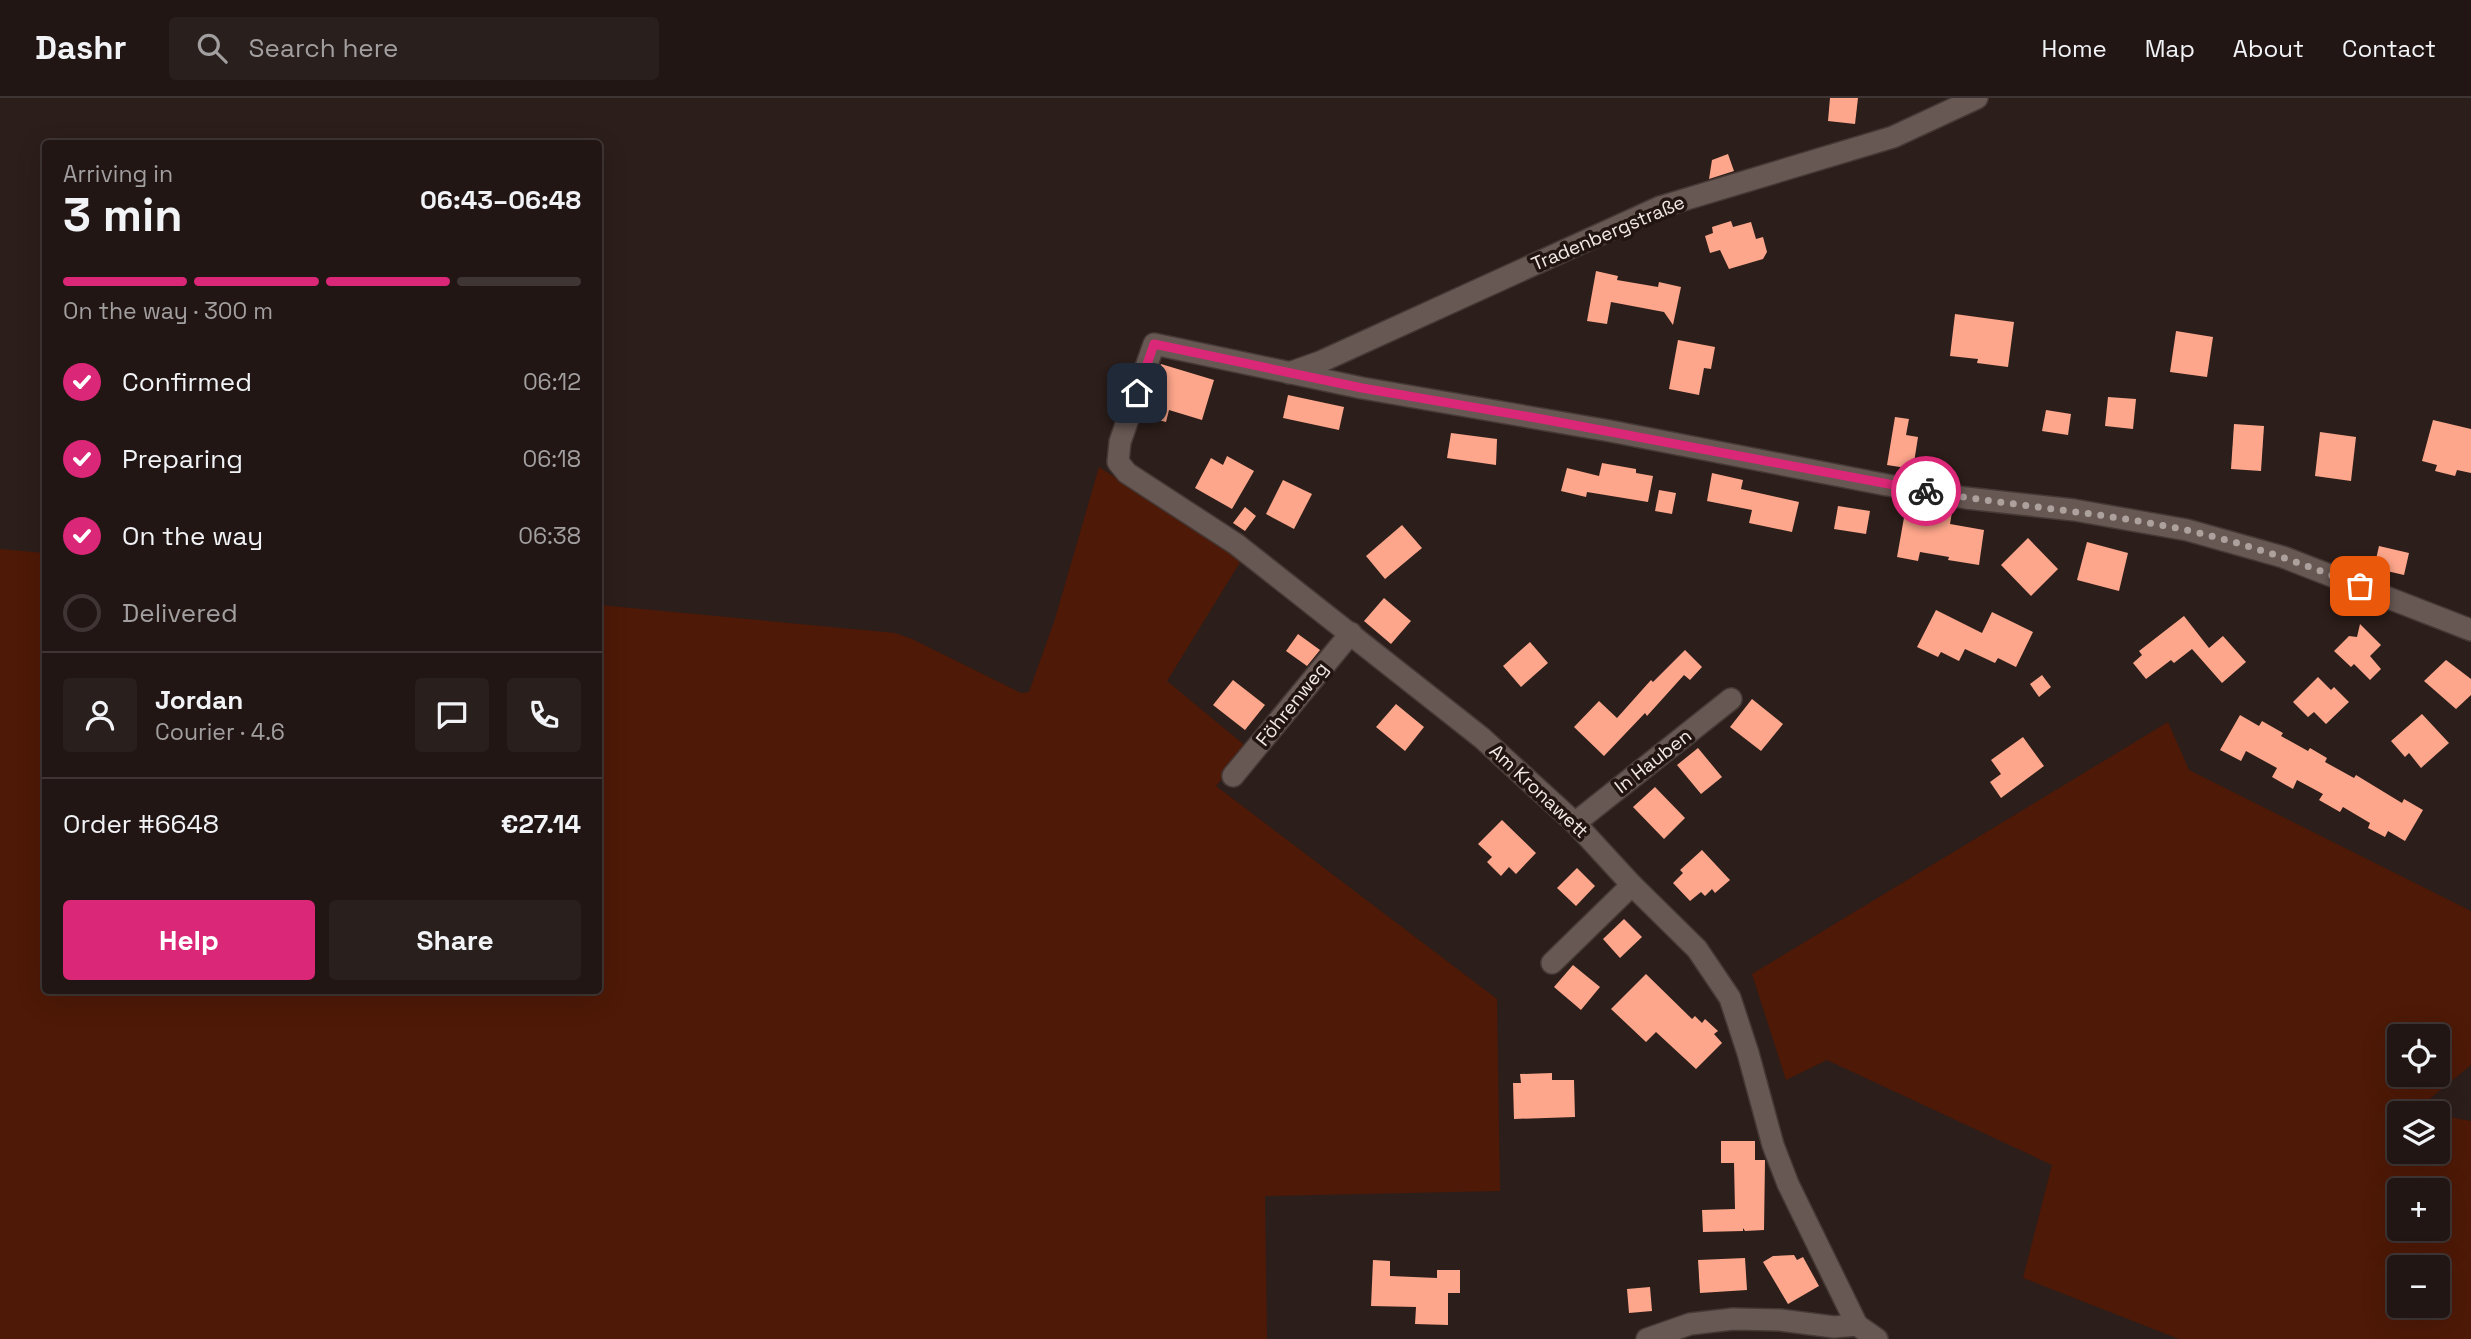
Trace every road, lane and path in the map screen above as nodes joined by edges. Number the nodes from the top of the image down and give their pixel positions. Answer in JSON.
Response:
{"nodes":[{"id":1,"x":1977,"y":98,"type":"edge"},
{"id":2,"x":1356,"y":345,"type":"junction"},
{"id":3,"x":1287,"y":374,"type":"junction"},
{"id":4,"x":1362,"y":388,"type":"junction"},
{"id":5,"x":2471,"y":630,"type":"edge"},
{"id":6,"x":1351,"y":633,"type":"junction"},
{"id":7,"x":1731,"y":699,"type":"dead end"},
{"id":8,"x":1233,"y":776,"type":"dead end"},
{"id":9,"x":1575,"y":822,"type":"junction"},
{"id":10,"x":1632,"y":885,"type":"junction"},
{"id":11,"x":1552,"y":963,"type":"dead end"},
{"id":12,"x":1857,"y":1325,"type":"junction"},
{"id":13,"x":1690,"y":1331,"type":"edge"},
{"id":14,"x":1647,"y":1339,"type":"edge"},
{"id":15,"x":1877,"y":1339,"type":"edge"}],
"edges":[{"from":1,"to":2,"type":"street","name":"Tradenbergstraße"},
{"from":2,"to":3,"type":"street","name":"Tradenbergstraße"},
{"from":2,"to":4,"type":"street"},
{"from":3,"to":4,"type":"street"},
{"from":3,"to":6,"type":"street","name":"Am Kronawett"},
{"from":4,"to":5,"type":"street"},
{"from":6,"to":8,"type":"street","name":"Föhrenweg"},
{"from":6,"to":9,"type":"street","name":"Am Kronawett"},
{"from":7,"to":9,"type":"street","name":"In Hauben"},
{"from":9,"to":10,"type":"street","name":"Am Kronawett"},
{"from":10,"to":11,"type":"street"},
{"from":10,"to":12,"type":"street","name":"Am Kronawett"},
{"from":12,"to":13,"type":"street"},
{"from":12,"to":15,"type":"street","name":"Am Kronawett"},
{"from":13,"to":14,"type":"street"}]}
